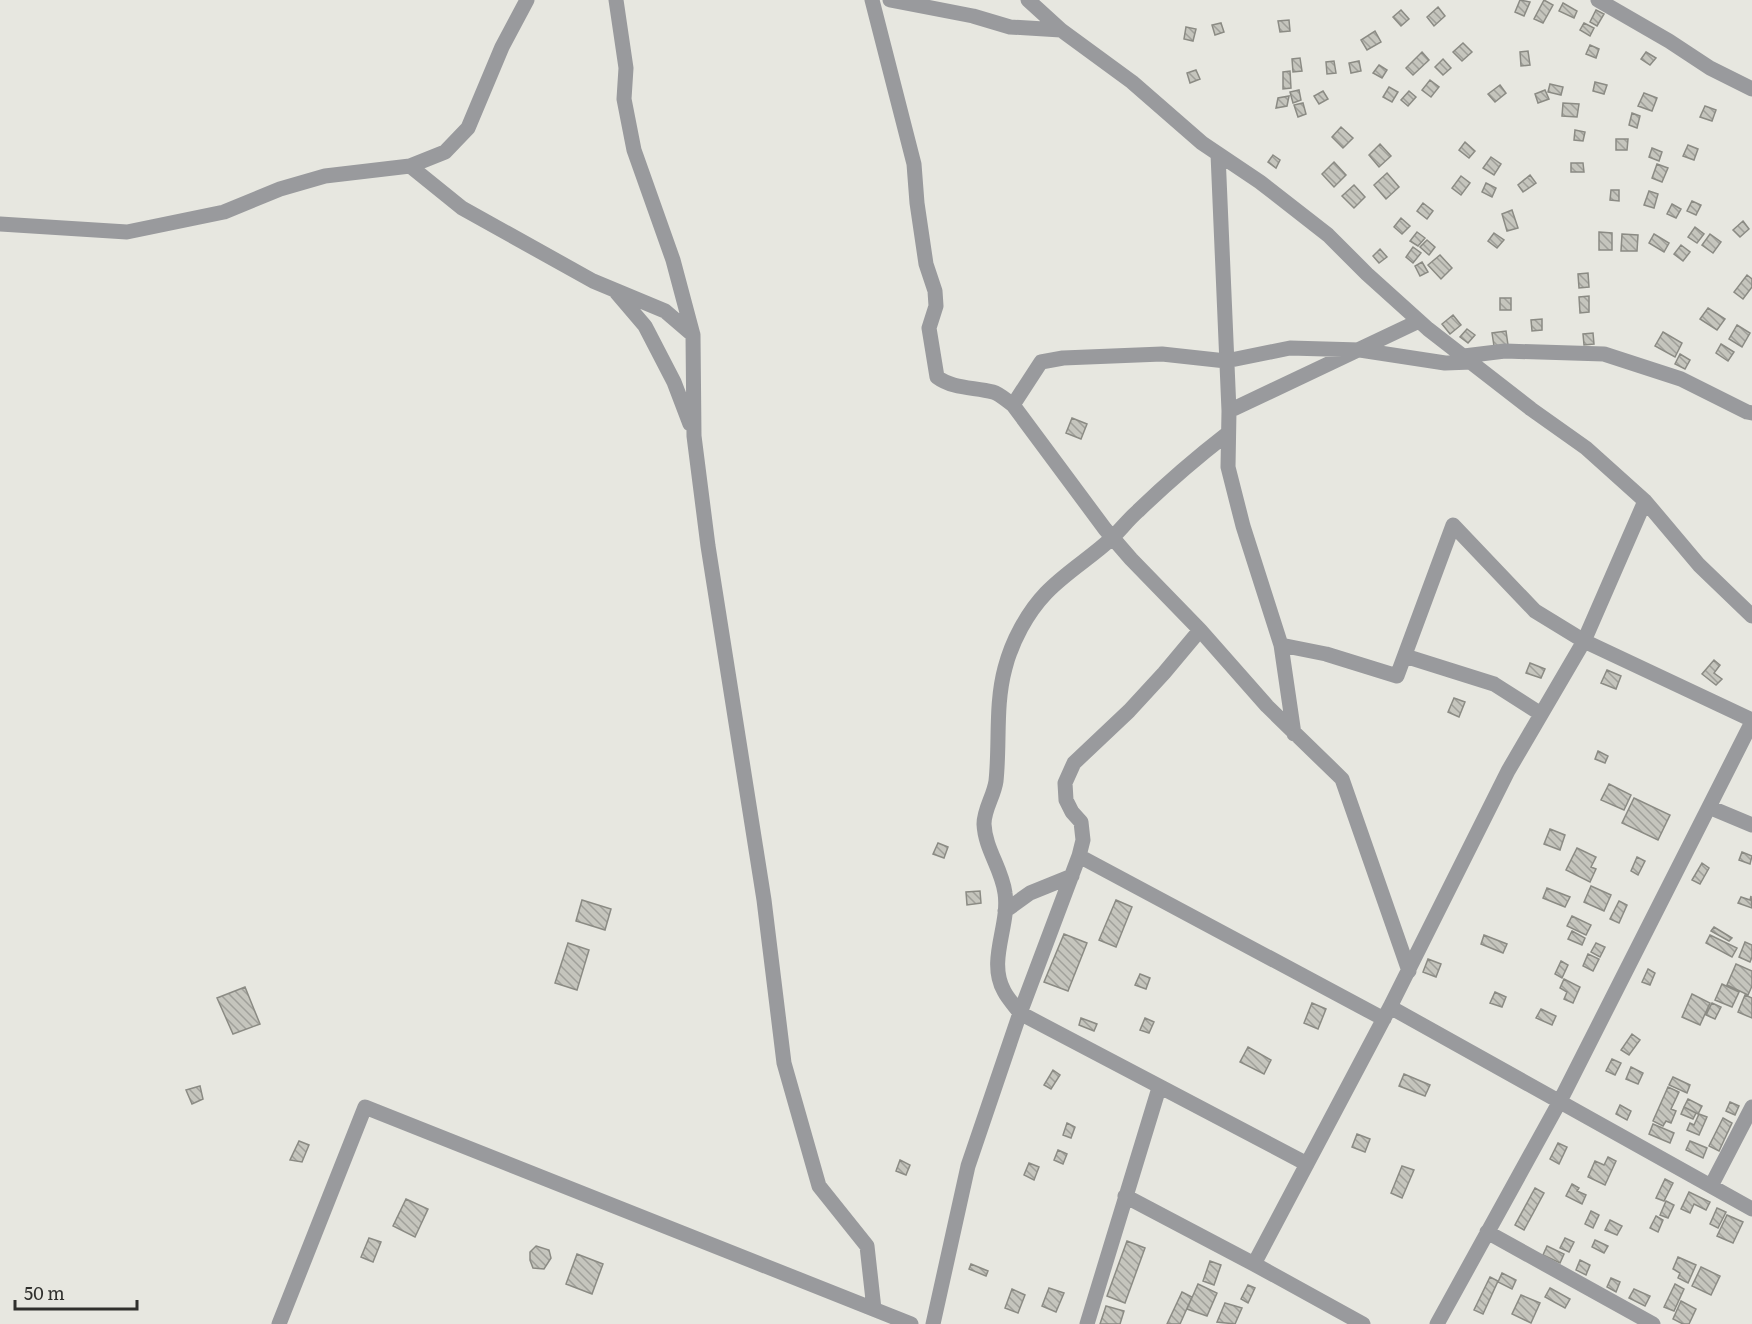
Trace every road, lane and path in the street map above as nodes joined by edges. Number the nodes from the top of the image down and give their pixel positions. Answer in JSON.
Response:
{"nodes":[{"id":1,"x":527,"y":0,"type":"edge"},
{"id":2,"x":616,"y":0,"type":"edge"},
{"id":3,"x":872,"y":0,"type":"edge"},
{"id":4,"x":890,"y":0,"type":"edge"},
{"id":5,"x":1028,"y":0,"type":"edge"},
{"id":6,"x":1598,"y":0,"type":"edge"},
{"id":7,"x":1061,"y":30,"type":"junction"},
{"id":8,"x":1752,"y":89,"type":"edge"},
{"id":9,"x":1218,"y":154,"type":"junction"},
{"id":10,"x":411,"y":166,"type":"junction"},
{"id":11,"x":0,"y":224,"type":"edge"},
{"id":12,"x":614,"y":290,"type":"junction"},
{"id":13,"x":1419,"y":321,"type":"junction"},
{"id":14,"x":693,"y":335,"type":"junction"},
{"id":15,"x":1360,"y":350,"type":"junction"},
{"id":16,"x":1468,"y":359,"type":"junction"},
{"id":17,"x":1226,"y":361,"type":"junction"},
{"id":18,"x":1013,"y":405,"type":"junction"},
{"id":19,"x":1229,"y":411,"type":"junction"},
{"id":20,"x":1752,"y":413,"type":"edge"},
{"id":21,"x":1227,"y":434,"type":"junction"},
{"id":22,"x":694,"y":436,"type":"junction"},
{"id":23,"x":1645,"y":501,"type":"junction"},
{"id":24,"x":1112,"y":538,"type":"junction"},
{"id":25,"x":1752,"y":616,"type":"edge"},
{"id":26,"x":1200,"y":630,"type":"junction"},
{"id":27,"x":1584,"y":641,"type":"junction"},
{"id":28,"x":1281,"y":645,"type":"junction"},
{"id":29,"x":1405,"y":656,"type":"junction"},
{"id":30,"x":1541,"y":714,"type":"junction"},
{"id":31,"x":1752,"y":721,"type":"edge"},
{"id":32,"x":1294,"y":734,"type":"junction"},
{"id":33,"x":1709,"y":807,"type":"junction"},
{"id":34,"x":1752,"y":825,"type":"edge"},
{"id":35,"x":1079,"y":856,"type":"junction"},
{"id":36,"x":1072,"y":876,"type":"junction"},
{"id":37,"x":1005,"y":911,"type":"junction"},
{"id":38,"x":1409,"y":970,"type":"junction"},
{"id":39,"x":1020,"y":1013,"type":"junction"},
{"id":40,"x":1387,"y":1013,"type":"junction"},
{"id":41,"x":1159,"y":1088,"type":"junction"},
{"id":42,"x":1560,"y":1101,"type":"junction"},
{"id":43,"x":1752,"y":1107,"type":"edge"},
{"id":44,"x":1307,"y":1164,"type":"junction"},
{"id":45,"x":1711,"y":1186,"type":"junction"},
{"id":46,"x":1125,"y":1196,"type":"junction"},
{"id":47,"x":1752,"y":1209,"type":"edge"},
{"id":48,"x":1487,"y":1233,"type":"junction"},
{"id":49,"x":1254,"y":1264,"type":"junction"},
{"id":50,"x":874,"y":1309,"type":"junction"},
{"id":51,"x":279,"y":1324,"type":"edge"},
{"id":52,"x":911,"y":1324,"type":"edge"},
{"id":53,"x":933,"y":1324,"type":"edge"},
{"id":54,"x":1087,"y":1324,"type":"edge"},
{"id":55,"x":1363,"y":1324,"type":"edge"},
{"id":56,"x":1437,"y":1324,"type":"edge"},
{"id":57,"x":1653,"y":1324,"type":"edge"}],
"edges":[{"from":1,"to":10,"type":"street"},
{"from":2,"to":14,"type":"street"},
{"from":3,"to":18,"type":"street"},
{"from":4,"to":7,"type":"street"},
{"from":5,"to":7,"type":"street"},
{"from":6,"to":8,"type":"street"},
{"from":7,"to":9,"type":"street"},
{"from":9,"to":13,"type":"street"},
{"from":9,"to":17,"type":"street"},
{"from":10,"to":11,"type":"street"},
{"from":10,"to":12,"type":"street"},
{"from":12,"to":14,"type":"street"},
{"from":12,"to":22,"type":"street"},
{"from":13,"to":15,"type":"street"},
{"from":13,"to":16,"type":"street"},
{"from":14,"to":22,"type":"street"},
{"from":15,"to":16,"type":"street"},
{"from":15,"to":17,"type":"street"},
{"from":15,"to":19,"type":"street"},
{"from":16,"to":20,"type":"street"},
{"from":16,"to":23,"type":"street"},
{"from":17,"to":18,"type":"street"},
{"from":17,"to":19,"type":"street"},
{"from":18,"to":24,"type":"street"},
{"from":19,"to":21,"type":"street"},
{"from":21,"to":24,"type":"street"},
{"from":21,"to":28,"type":"street"},
{"from":22,"to":50,"type":"street"},
{"from":23,"to":25,"type":"street"},
{"from":23,"to":27,"type":"street"},
{"from":24,"to":26,"type":"street"},
{"from":24,"to":37,"type":"street"},
{"from":26,"to":32,"type":"street"},
{"from":26,"to":35,"type":"street"},
{"from":27,"to":29,"type":"street"},
{"from":27,"to":30,"type":"street"},
{"from":27,"to":31,"type":"street"},
{"from":28,"to":29,"type":"street"},
{"from":28,"to":32,"type":"street"},
{"from":29,"to":30,"type":"street"},
{"from":30,"to":38,"type":"street"},
{"from":31,"to":33,"type":"street"},
{"from":32,"to":38,"type":"street"},
{"from":33,"to":34,"type":"street"},
{"from":33,"to":42,"type":"street"},
{"from":35,"to":36,"type":"street"},
{"from":35,"to":40,"type":"street"},
{"from":36,"to":37,"type":"street"},
{"from":36,"to":39,"type":"street"},
{"from":37,"to":39,"type":"street"},
{"from":38,"to":40,"type":"street"},
{"from":39,"to":41,"type":"street"},
{"from":39,"to":53,"type":"street"},
{"from":40,"to":42,"type":"street"},
{"from":40,"to":44,"type":"street"},
{"from":41,"to":44,"type":"street"},
{"from":41,"to":46,"type":"street"},
{"from":42,"to":45,"type":"street"},
{"from":42,"to":48,"type":"street"},
{"from":43,"to":45,"type":"street"},
{"from":44,"to":49,"type":"street"},
{"from":45,"to":47,"type":"street"},
{"from":46,"to":49,"type":"street"},
{"from":46,"to":54,"type":"street"},
{"from":48,"to":56,"type":"street"},
{"from":48,"to":57,"type":"street"},
{"from":49,"to":55,"type":"street"},
{"from":50,"to":51,"type":"street"},
{"from":50,"to":52,"type":"street"}]}
